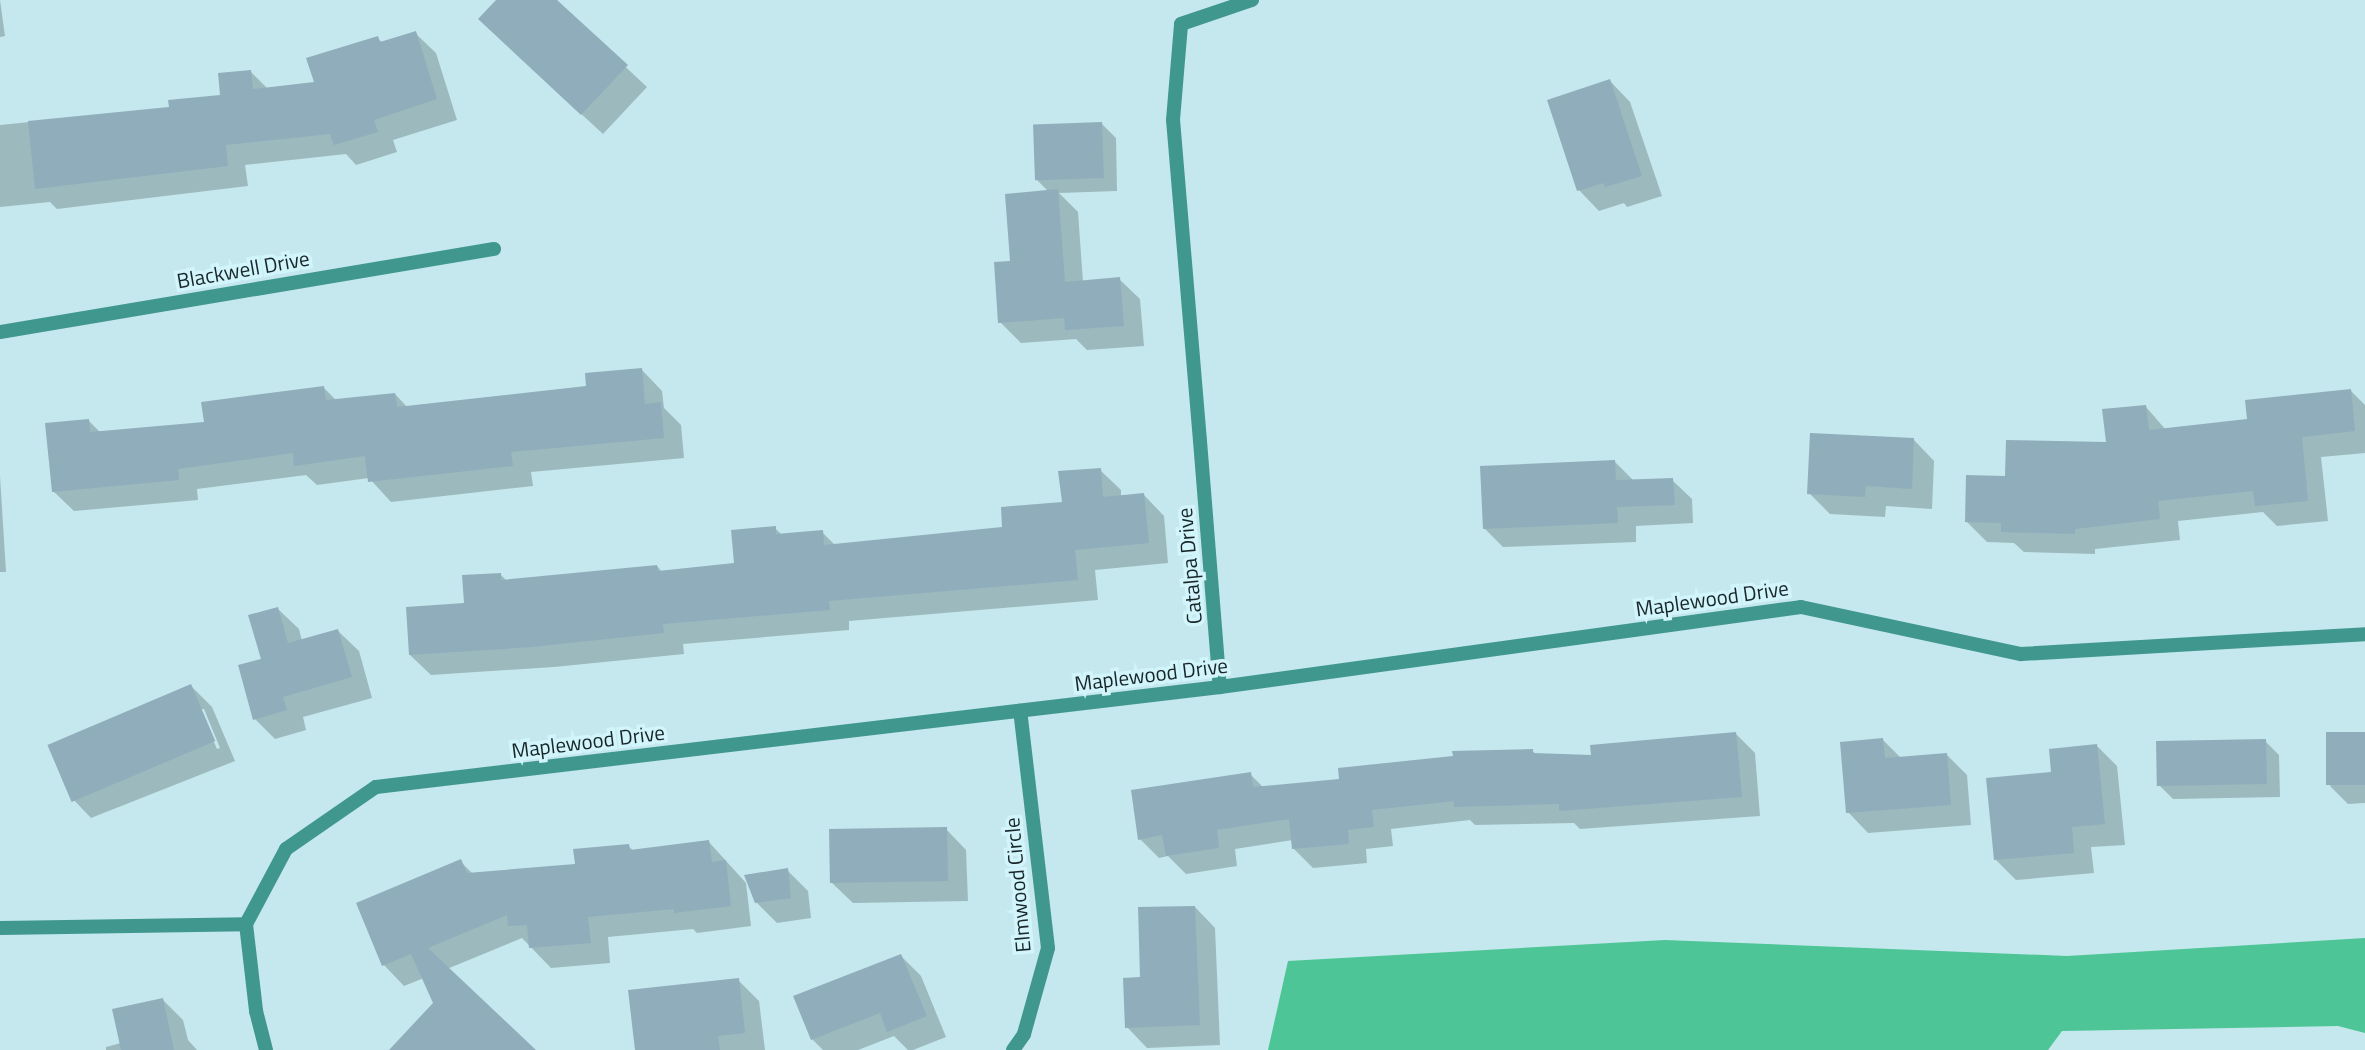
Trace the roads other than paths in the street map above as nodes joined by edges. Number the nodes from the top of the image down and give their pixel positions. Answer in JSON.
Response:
{"nodes":[{"id":1,"x":1252,"y":0,"type":"edge"},
{"id":2,"x":494,"y":248,"type":"dead end"},
{"id":3,"x":0,"y":332,"type":"edge"},
{"id":4,"x":2365,"y":634,"type":"edge"},
{"id":5,"x":1220,"y":687,"type":"junction"},
{"id":6,"x":1020,"y":711,"type":"junction"},
{"id":7,"x":247,"y":924,"type":"junction"},
{"id":8,"x":0,"y":928,"type":"edge"},
{"id":9,"x":265,"y":1050,"type":"edge"},
{"id":10,"x":1013,"y":1050,"type":"edge"}],
"edges":[{"from":1,"to":5,"type":"street","name":"Catalpa Drive"},
{"from":2,"to":3,"type":"street","name":"Blackwell Drive"},
{"from":4,"to":5,"type":"street","name":"Maplewood Drive"},
{"from":5,"to":6,"type":"street","name":"Maplewood Drive"},
{"from":6,"to":7,"type":"street","name":"Maplewood Drive"},
{"from":6,"to":10,"type":"street","name":"Elmwood Circle"},
{"from":7,"to":8,"type":"street"},
{"from":7,"to":9,"type":"street"}]}
